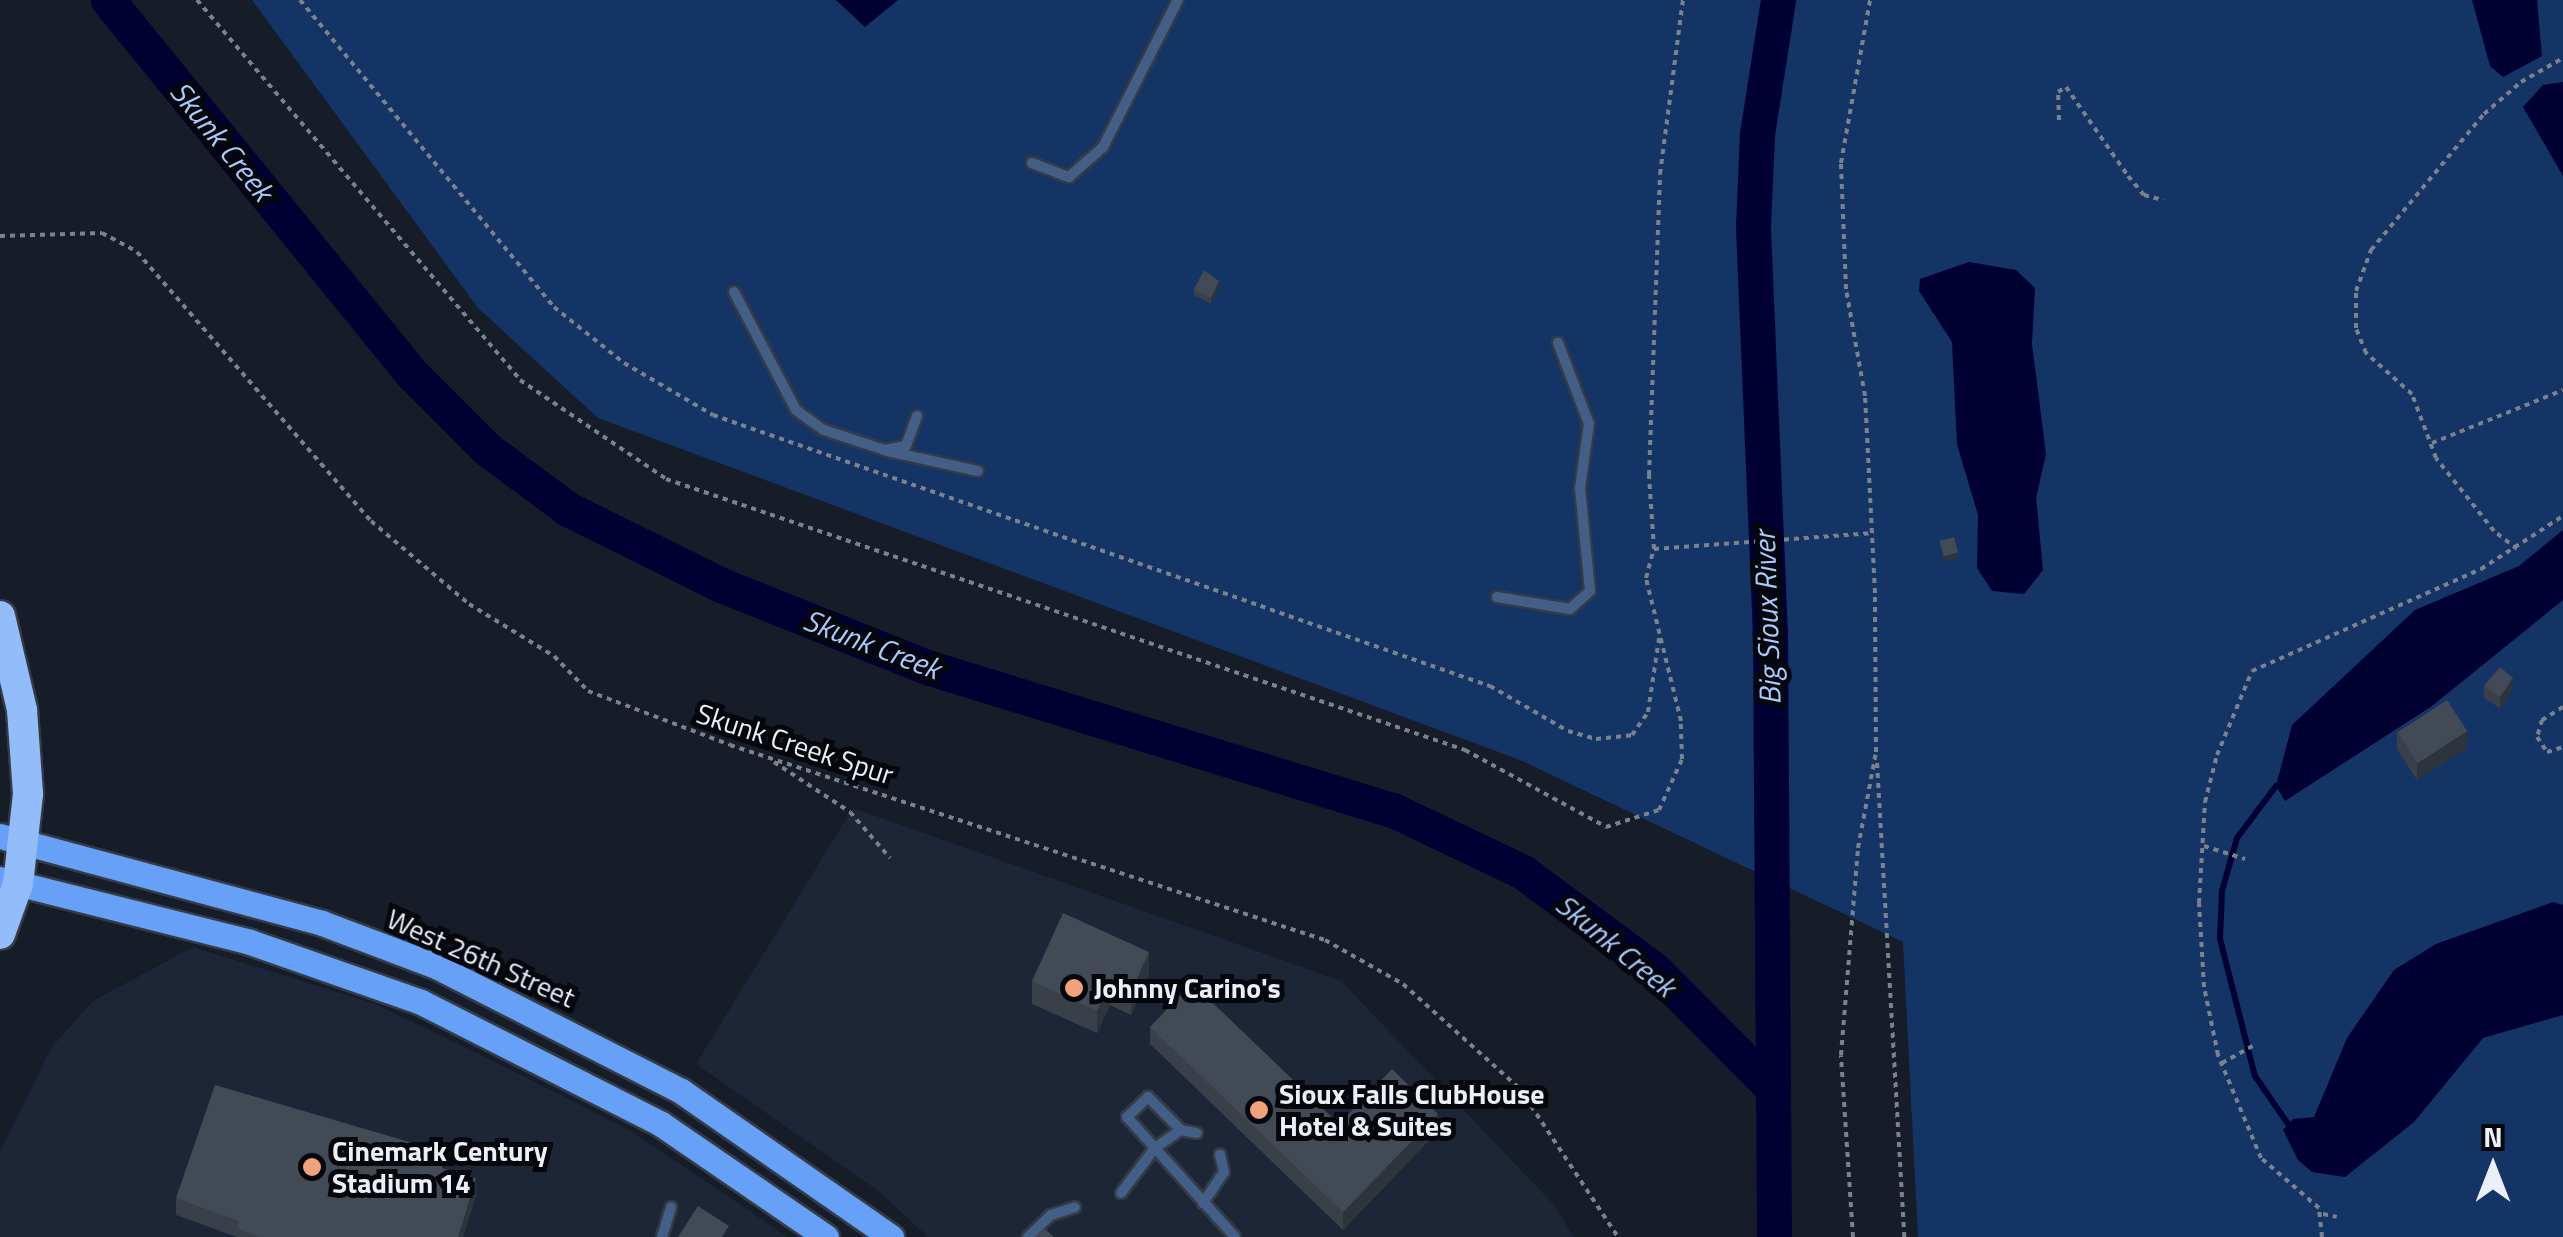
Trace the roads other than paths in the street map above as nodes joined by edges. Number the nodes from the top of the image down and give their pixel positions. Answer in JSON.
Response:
{"nodes":[{"id":1,"x":1178,"y":0,"type":"edge"},
{"id":2,"x":1032,"y":163,"type":"dead end"},
{"id":3,"x":734,"y":292,"type":"dead end"},
{"id":4,"x":1558,"y":343,"type":"dead end"},
{"id":5,"x":917,"y":416,"type":"dead end"},
{"id":6,"x":885,"y":450,"type":"junction"},
{"id":7,"x":978,"y":471,"type":"dead end"},
{"id":8,"x":1498,"y":597,"type":"dead end"},
{"id":9,"x":0,"y":616,"type":"edge"},
{"id":10,"x":12,"y":839,"type":"edge"},
{"id":11,"x":9,"y":882,"type":"edge"},
{"id":12,"x":0,"y":934,"type":"edge"},
{"id":13,"x":1180,"y":1130,"type":"junction"},
{"id":14,"x":1197,"y":1133,"type":"dead end"},
{"id":15,"x":1155,"y":1148,"type":"junction"},
{"id":16,"x":1220,"y":1154,"type":"dead end"},
{"id":17,"x":1121,"y":1193,"type":"dead end"},
{"id":18,"x":1203,"y":1203,"type":"junction"},
{"id":19,"x":671,"y":1207,"type":"dead end"},
{"id":20,"x":1075,"y":1207,"type":"dead end"},
{"id":21,"x":662,"y":1237,"type":"edge"},
{"id":22,"x":826,"y":1237,"type":"edge"},
{"id":23,"x":891,"y":1237,"type":"edge"},
{"id":24,"x":1028,"y":1237,"type":"edge"},
{"id":25,"x":1235,"y":1237,"type":"edge"}],
"edges":[{"from":1,"to":2,"type":"lane"},
{"from":3,"to":6,"type":"lane"},
{"from":4,"to":8,"type":"lane"},
{"from":5,"to":6,"type":"lane"},
{"from":6,"to":7,"type":"lane"},
{"from":9,"to":10,"type":"highway"},
{"from":10,"to":11,"type":"highway"},
{"from":10,"to":23,"type":"main road","name":"West 26th Street"},
{"from":11,"to":12,"type":"highway"},
{"from":11,"to":22,"type":"main road"},
{"from":13,"to":14,"type":"lane"},
{"from":13,"to":15,"type":"lane"},
{"from":13,"to":15,"type":"lane"},
{"from":15,"to":17,"type":"lane"},
{"from":15,"to":18,"type":"lane"},
{"from":16,"to":18,"type":"lane"},
{"from":18,"to":25,"type":"lane"},
{"from":19,"to":21,"type":"lane"},
{"from":20,"to":24,"type":"lane"}]}
